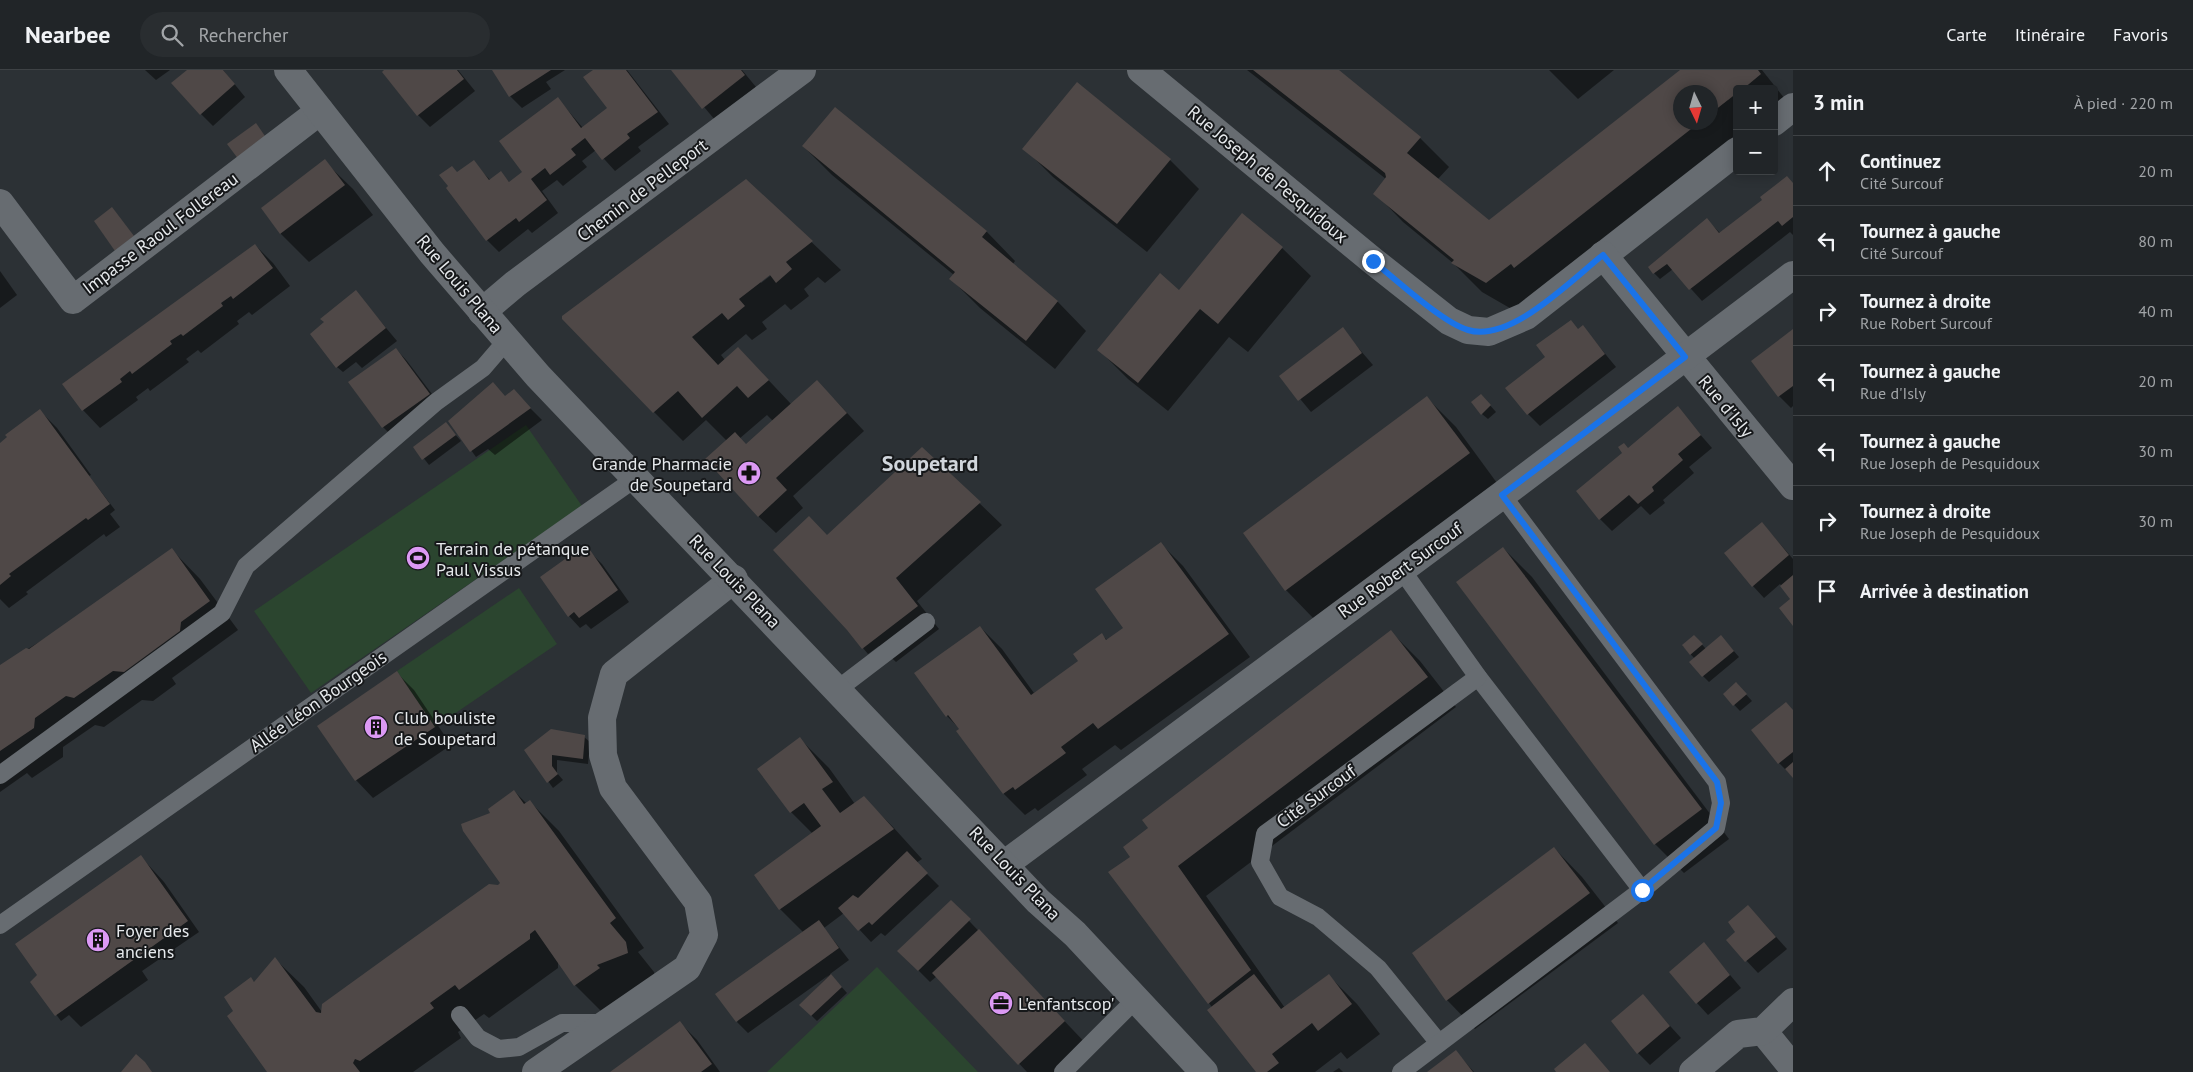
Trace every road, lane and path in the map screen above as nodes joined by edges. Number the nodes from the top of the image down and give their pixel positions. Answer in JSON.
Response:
{"nodes":[{"id":1,"x":288,"y":70,"type":"edge"},
{"id":2,"x":802,"y":70,"type":"edge"},
{"id":3,"x":1141,"y":70,"type":"edge"},
{"id":4,"x":1793,"y":107,"type":"edge"},
{"id":5,"x":320,"y":110,"type":"junction"},
{"id":6,"x":1778,"y":119,"type":"edge"},
{"id":7,"x":1733,"y":154,"type":"edge"},
{"id":8,"x":0,"y":203,"type":"edge"},
{"id":9,"x":1603,"y":255,"type":"junction"},
{"id":10,"x":1793,"y":275,"type":"edge"},
{"id":11,"x":482,"y":312,"type":"junction"},
{"id":12,"x":508,"y":340,"type":"junction"},
{"id":13,"x":1685,"y":357,"type":"junction"},
{"id":14,"x":636,"y":478,"type":"junction"},
{"id":15,"x":1793,"y":486,"type":"edge"},
{"id":16,"x":1502,"y":495,"type":"junction"},
{"id":17,"x":1401,"y":569,"type":"junction"},
{"id":18,"x":734,"y":579,"type":"junction"},
{"id":19,"x":926,"y":622,"type":"dead end"},
{"id":20,"x":1478,"y":677,"type":"junction"},
{"id":21,"x":838,"y":689,"type":"junction"},
{"id":22,"x":0,"y":775,"type":"edge"},
{"id":23,"x":1005,"y":864,"type":"junction"},
{"id":24,"x":1642,"y":890,"type":"junction"},
{"id":25,"x":0,"y":925,"type":"edge"},
{"id":26,"x":1136,"y":999,"type":"junction"},
{"id":27,"x":1793,"y":1002,"type":"edge"},
{"id":28,"x":460,"y":1015,"type":"dead end"},
{"id":29,"x":607,"y":1023,"type":"junction"},
{"id":30,"x":1763,"y":1031,"type":"junction"},
{"id":31,"x":1439,"y":1043,"type":"junction"},
{"id":32,"x":1793,"y":1068,"type":"edge"},
{"id":33,"x":536,"y":1072,"type":"edge"},
{"id":34,"x":1063,"y":1072,"type":"edge"},
{"id":35,"x":1204,"y":1072,"type":"edge"},
{"id":36,"x":1401,"y":1072,"type":"edge"},
{"id":37,"x":1693,"y":1072,"type":"edge"}],
"edges":[{"from":1,"to":5,"type":"street","name":"Rue Louis Plana"},
{"from":2,"to":11,"type":"street","name":"Chemin de Pelleport"},
{"from":3,"to":9,"type":"street","name":"Rue Joseph de Pesquidoux"},
{"from":4,"to":6,"type":"street"},
{"from":5,"to":8,"type":"street","name":"Impasse Raoul Follereau"},
{"from":5,"to":11,"type":"street","name":"Rue Louis Plana"},
{"from":7,"to":9,"type":"street","name":"Rue Joseph de Pesquidoux"},
{"from":9,"to":13,"type":"street","name":"Rue d'Isly"},
{"from":10,"to":13,"type":"street","name":"Rue Robert Surcouf"},
{"from":11,"to":12,"type":"street","name":"Rue Louis Plana"},
{"from":12,"to":14,"type":"street","name":"Rue Louis Plana"},
{"from":12,"to":22,"type":"lane"},
{"from":13,"to":15,"type":"street","name":"Rue d'Isly"},
{"from":13,"to":16,"type":"street","name":"Rue Robert Surcouf"},
{"from":14,"to":18,"type":"street","name":"Rue Louis Plana"},
{"from":14,"to":25,"type":"lane","name":"Allée Léon Bourgeois"},
{"from":16,"to":17,"type":"street","name":"Rue Robert Surcouf"},
{"from":16,"to":24,"type":"lane"},
{"from":17,"to":20,"type":"lane"},
{"from":17,"to":23,"type":"street","name":"Rue Robert Surcouf"},
{"from":18,"to":21,"type":"street","name":"Rue Louis Plana"},
{"from":18,"to":29,"type":"street"},
{"from":19,"to":21,"type":"lane"},
{"from":20,"to":24,"type":"lane"},
{"from":20,"to":31,"type":"lane","name":"Cité Surcouf"},
{"from":21,"to":23,"type":"street","name":"Rue Louis Plana"},
{"from":23,"to":26,"type":"street","name":"Rue Louis Plana"},
{"from":24,"to":31,"type":"lane"},
{"from":26,"to":34,"type":"lane"},
{"from":26,"to":35,"type":"street","name":"Rue Louis Plana"},
{"from":27,"to":30,"type":"street"},
{"from":28,"to":29,"type":"lane"},
{"from":29,"to":33,"type":"street"},
{"from":30,"to":32,"type":"street"},
{"from":30,"to":37,"type":"street"},
{"from":31,"to":36,"type":"lane"}]}
